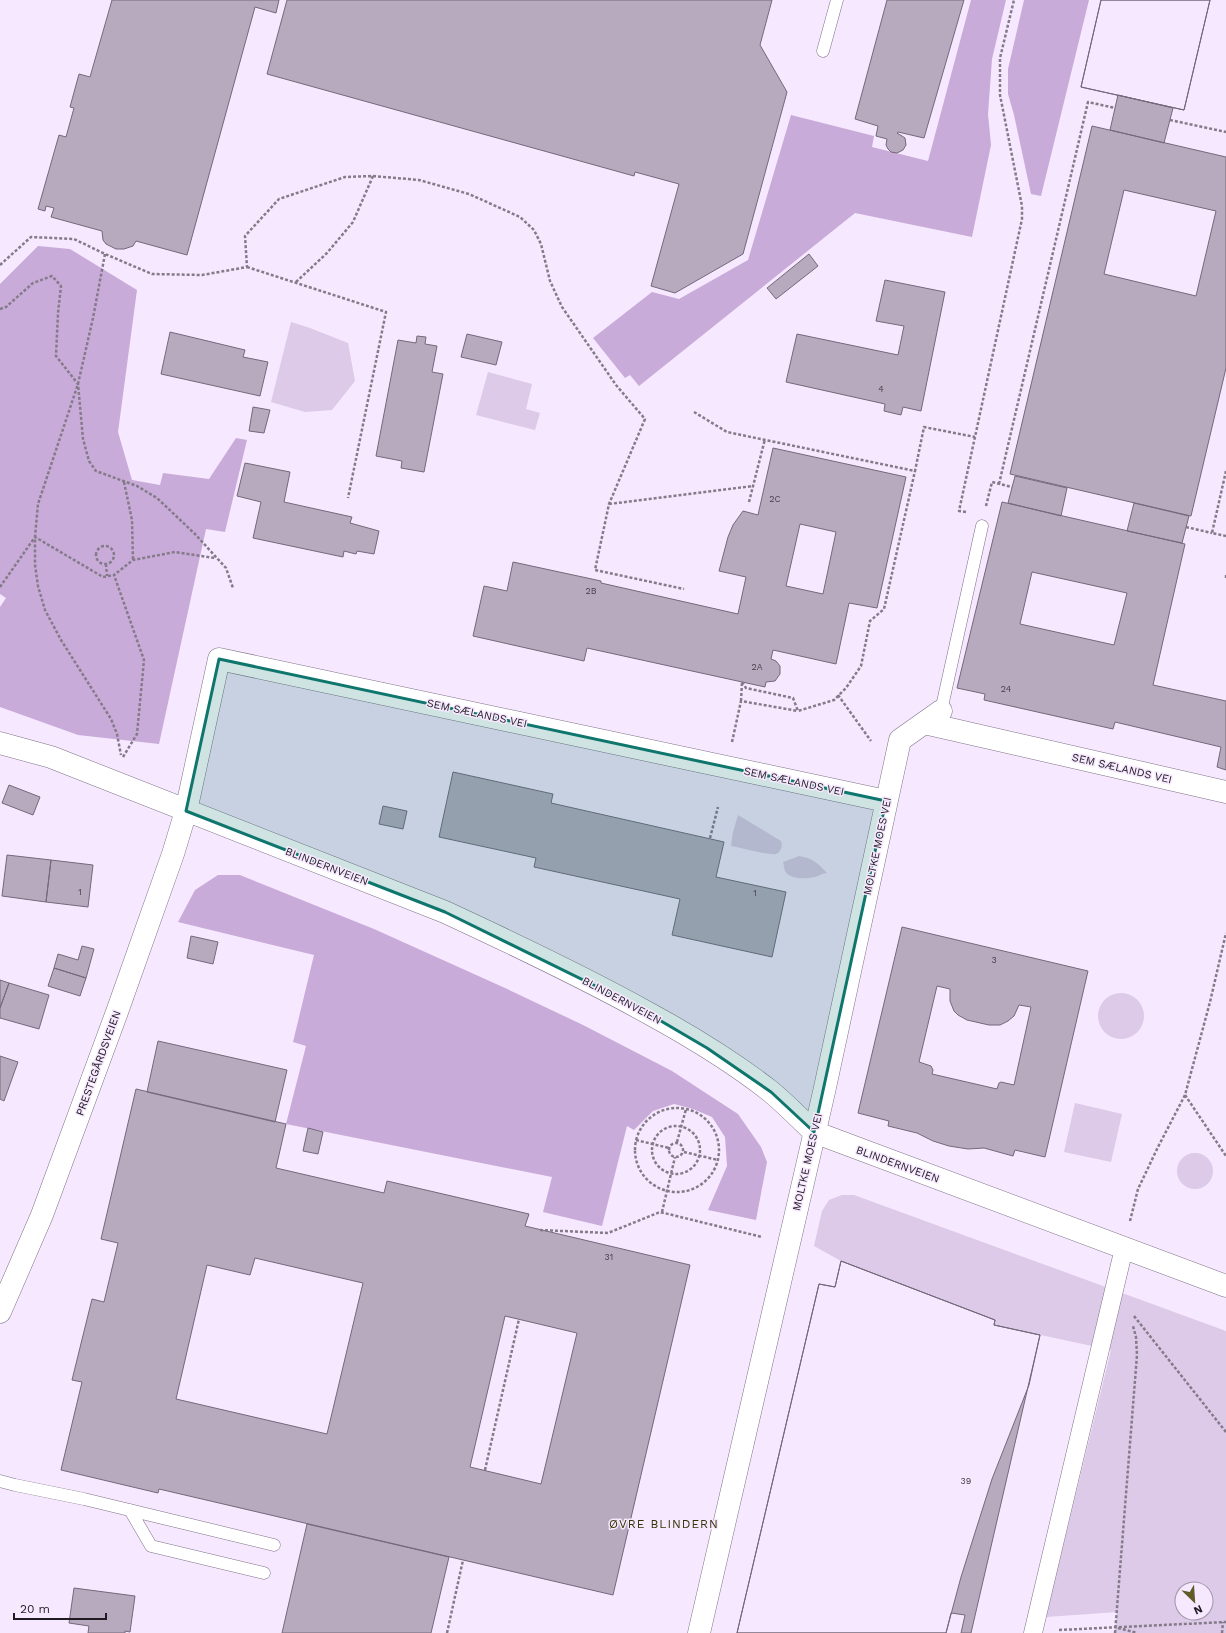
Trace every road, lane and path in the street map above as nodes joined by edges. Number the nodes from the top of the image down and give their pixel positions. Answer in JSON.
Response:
{"nodes":[{"id":1,"x":837,"y":0,"type":"edge"},
{"id":2,"x":1014,"y":0,"type":"edge"},
{"id":3,"x":823,"y":51,"type":"dead end"},
{"id":4,"x":1115,"y":108,"type":"dead end"},
{"id":5,"x":1170,"y":120,"type":"dead end"},
{"id":6,"x":1226,"y":132,"type":"edge"},
{"id":7,"x":373,"y":176,"type":"junction"},
{"id":8,"x":105,"y":254,"type":"junction"},
{"id":9,"x":0,"y":265,"type":"edge"},
{"id":10,"x":247,"y":267,"type":"junction"},
{"id":11,"x":296,"y":282,"type":"junction"},
{"id":12,"x":0,"y":310,"type":"edge"},
{"id":13,"x":78,"y":384,"type":"junction"},
{"id":14,"x":694,"y":412,"type":"dead end"},
{"id":15,"x":975,"y":437,"type":"junction"},
{"id":16,"x":764,"y":439,"type":"junction"},
{"id":17,"x":914,"y":471,"type":"junction"},
{"id":18,"x":1226,"y":471,"type":"edge"},
{"id":19,"x":124,"y":482,"type":"junction"},
{"id":20,"x":999,"y":484,"type":"junction"},
{"id":21,"x":753,"y":486,"type":"junction"},
{"id":22,"x":1012,"y":487,"type":"dead end"},
{"id":23,"x":348,"y":498,"type":"dead end"},
{"id":24,"x":749,"y":502,"type":"dead end"},
{"id":25,"x":610,"y":504,"type":"junction"},
{"id":26,"x":983,"y":521,"type":"junction"},
{"id":27,"x":1186,"y":527,"type":"dead end"},
{"id":28,"x":1212,"y":533,"type":"junction"},
{"id":29,"x":1226,"y":536,"type":"edge"},
{"id":30,"x":35,"y":537,"type":"junction"},
{"id":31,"x":216,"y":558,"type":"junction"},
{"id":32,"x":133,"y":560,"type":"junction"},
{"id":33,"x":106,"y":564,"type":"junction"},
{"id":34,"x":1226,"y":574,"type":"edge"},
{"id":35,"x":114,"y":575,"type":"junction"},
{"id":36,"x":107,"y":576,"type":"junction"},
{"id":37,"x":1226,"y":578,"type":"edge"},
{"id":38,"x":0,"y":587,"type":"edge"},
{"id":39,"x":233,"y":588,"type":"dead end"},
{"id":40,"x":684,"y":590,"type":"dead end"},
{"id":41,"x":838,"y":695,"type":"junction"},
{"id":42,"x":741,"y":701,"type":"junction"},
{"id":43,"x":798,"y":711,"type":"junction"},
{"id":44,"x":933,"y":717,"type":"junction"},
{"id":45,"x":872,"y":742,"type":"dead end"},
{"id":46,"x":0,"y":743,"type":"edge"},
{"id":47,"x":727,"y":767,"type":"junction"},
{"id":48,"x":1226,"y":792,"type":"edge"},
{"id":49,"x":886,"y":801,"type":"junction"},
{"id":50,"x":718,"y":807,"type":"dead end"},
{"id":51,"x":186,"y":811,"type":"junction"},
{"id":52,"x":710,"y":838,"type":"dead end"},
{"id":53,"x":1226,"y":932,"type":"edge"},
{"id":54,"x":1185,"y":1095,"type":"junction"},
{"id":55,"x":686,"y":1109,"type":"junction"},
{"id":56,"x":681,"y":1126,"type":"junction"},
{"id":57,"x":814,"y":1132,"type":"junction"},
{"id":58,"x":636,"y":1140,"type":"junction"},
{"id":59,"x":677,"y":1142,"type":"junction"},
{"id":60,"x":653,"y":1144,"type":"junction"},
{"id":61,"x":669,"y":1148,"type":"junction"},
{"id":62,"x":684,"y":1152,"type":"junction"},
{"id":63,"x":700,"y":1155,"type":"junction"},
{"id":64,"x":1226,"y":1156,"type":"edge"},
{"id":65,"x":675,"y":1157,"type":"junction"},
{"id":66,"x":718,"y":1160,"type":"junction"},
{"id":67,"x":671,"y":1174,"type":"junction"},
{"id":68,"x":667,"y":1191,"type":"junction"},
{"id":69,"x":662,"y":1212,"type":"junction"},
{"id":70,"x":540,"y":1230,"type":"dead end"},
{"id":71,"x":763,"y":1237,"type":"dead end"},
{"id":72,"x":1124,"y":1248,"type":"junction"},
{"id":73,"x":1115,"y":1285,"type":"junction"},
{"id":74,"x":1226,"y":1286,"type":"edge"},
{"id":75,"x":1124,"y":1303,"type":"junction"},
{"id":76,"x":0,"y":1312,"type":"edge"},
{"id":77,"x":519,"y":1320,"type":"dead end"},
{"id":78,"x":1226,"y":1432,"type":"edge"},
{"id":79,"x":485,"y":1470,"type":"dead end"},
{"id":80,"x":0,"y":1481,"type":"edge"},
{"id":81,"x":130,"y":1510,"type":"junction"},
{"id":82,"x":274,"y":1545,"type":"dead end"},
{"id":83,"x":463,"y":1560,"type":"dead end"},
{"id":84,"x":264,"y":1573,"type":"dead end"},
{"id":85,"x":1224,"y":1622,"type":"edge"},
{"id":86,"x":1116,"y":1627,"type":"junction"},
{"id":87,"x":1033,"y":1632,"type":"edge"},
{"id":88,"x":447,"y":1633,"type":"edge"},
{"id":89,"x":699,"y":1633,"type":"edge"},
{"id":90,"x":1115,"y":1633,"type":"edge"},
{"id":91,"x":1137,"y":1633,"type":"edge"},
{"id":92,"x":1222,"y":1633,"type":"edge"}],
"edges":[{"from":1,"to":3,"type":"lane"},
{"from":2,"to":15,"type":"path"},
{"from":4,"to":20,"type":"path"},
{"from":5,"to":6,"type":"path"},
{"from":7,"to":10,"type":"path"},
{"from":7,"to":11,"type":"path"},
{"from":7,"to":25,"type":"path"},
{"from":8,"to":9,"type":"path"},
{"from":8,"to":10,"type":"path"},
{"from":8,"to":13,"type":"path"},
{"from":10,"to":11,"type":"path"},
{"from":11,"to":23,"type":"path"},
{"from":12,"to":13,"type":"path"},
{"from":13,"to":19,"type":"path"},
{"from":13,"to":30,"type":"path"},
{"from":14,"to":16,"type":"path"},
{"from":15,"to":17,"type":"path"},
{"from":15,"to":26,"type":"path"},
{"from":16,"to":17,"type":"path"},
{"from":16,"to":21,"type":"path"},
{"from":17,"to":41,"type":"path"},
{"from":18,"to":28,"type":"path"},
{"from":19,"to":31,"type":"path"},
{"from":19,"to":32,"type":"path"},
{"from":20,"to":22,"type":"path"},
{"from":20,"to":26,"type":"path"},
{"from":21,"to":24,"type":"path"},
{"from":21,"to":25,"type":"path"},
{"from":25,"to":40,"type":"path"},
{"from":26,"to":44,"type":"lane"},
{"from":27,"to":28,"type":"path"},
{"from":28,"to":29,"type":"path"},
{"from":30,"to":35,"type":"path"},
{"from":30,"to":36,"type":"path"},
{"from":30,"to":38,"type":"path"},
{"from":31,"to":32,"type":"path"},
{"from":31,"to":39,"type":"path"},
{"from":32,"to":35,"type":"path"},
{"from":33,"to":33,"type":"path"},
{"from":33,"to":36,"type":"path"},
{"from":34,"to":37,"type":"path"},
{"from":35,"to":36,"type":"path"},
{"from":41,"to":43,"type":"path"},
{"from":41,"to":45,"type":"path"},
{"from":42,"to":43,"type":"path"},
{"from":42,"to":43,"type":"path"},
{"from":42,"to":47,"type":"path"},
{"from":44,"to":48,"type":"street","name":"SEM SÆLANDS VEI"},
{"from":44,"to":49,"type":"street","name":"MOLTKE MOES VEI"},
{"from":46,"to":51,"type":"street","name":"BLINDERNVEIEN"},
{"from":47,"to":49,"type":"street","name":"SEM SÆLANDS VEI"},
{"from":47,"to":51,"type":"street","name":"SEM SÆLANDS VEI"},
{"from":49,"to":57,"type":"street","name":"MOLTKE MOES VEI"},
{"from":50,"to":52,"type":"path"},
{"from":51,"to":57,"type":"street","name":"BLINDERNVEIEN"},
{"from":51,"to":76,"type":"street","name":"PRESTEGÅRDSVEIEN"},
{"from":53,"to":54,"type":"path"},
{"from":54,"to":64,"type":"path"},
{"from":54,"to":72,"type":"path"},
{"from":55,"to":56,"type":"path"},
{"from":55,"to":58,"type":"path"},
{"from":55,"to":66,"type":"path"},
{"from":56,"to":59,"type":"path"},
{"from":56,"to":60,"type":"path"},
{"from":56,"to":63,"type":"path"},
{"from":57,"to":72,"type":"street","name":"BLINDERNVEIEN"},
{"from":57,"to":89,"type":"street","name":"MOLTKE MOES VEI"},
{"from":58,"to":60,"type":"path"},
{"from":58,"to":68,"type":"path"},
{"from":59,"to":61,"type":"path"},
{"from":59,"to":62,"type":"path"},
{"from":60,"to":61,"type":"path"},
{"from":60,"to":67,"type":"path"},
{"from":61,"to":65,"type":"path"},
{"from":62,"to":63,"type":"path"},
{"from":62,"to":65,"type":"path"},
{"from":63,"to":66,"type":"path"},
{"from":63,"to":67,"type":"path"},
{"from":65,"to":67,"type":"path"},
{"from":66,"to":68,"type":"path"},
{"from":67,"to":68,"type":"path"},
{"from":68,"to":69,"type":"path"},
{"from":69,"to":70,"type":"path"},
{"from":69,"to":71,"type":"path"},
{"from":72,"to":73,"type":"street"},
{"from":72,"to":74,"type":"street","name":"BLINDERNVEIEN"},
{"from":73,"to":75,"type":"path"},
{"from":73,"to":87,"type":"street"},
{"from":75,"to":78,"type":"path"},
{"from":75,"to":86,"type":"path"},
{"from":77,"to":79,"type":"path"},
{"from":80,"to":81,"type":"lane"},
{"from":81,"to":82,"type":"lane"},
{"from":81,"to":84,"type":"lane"},
{"from":83,"to":88,"type":"path"},
{"from":85,"to":86,"type":"path"},
{"from":85,"to":92,"type":"path"},
{"from":86,"to":87,"type":"path"},
{"from":86,"to":90,"type":"path"},
{"from":86,"to":91,"type":"path"}]}
